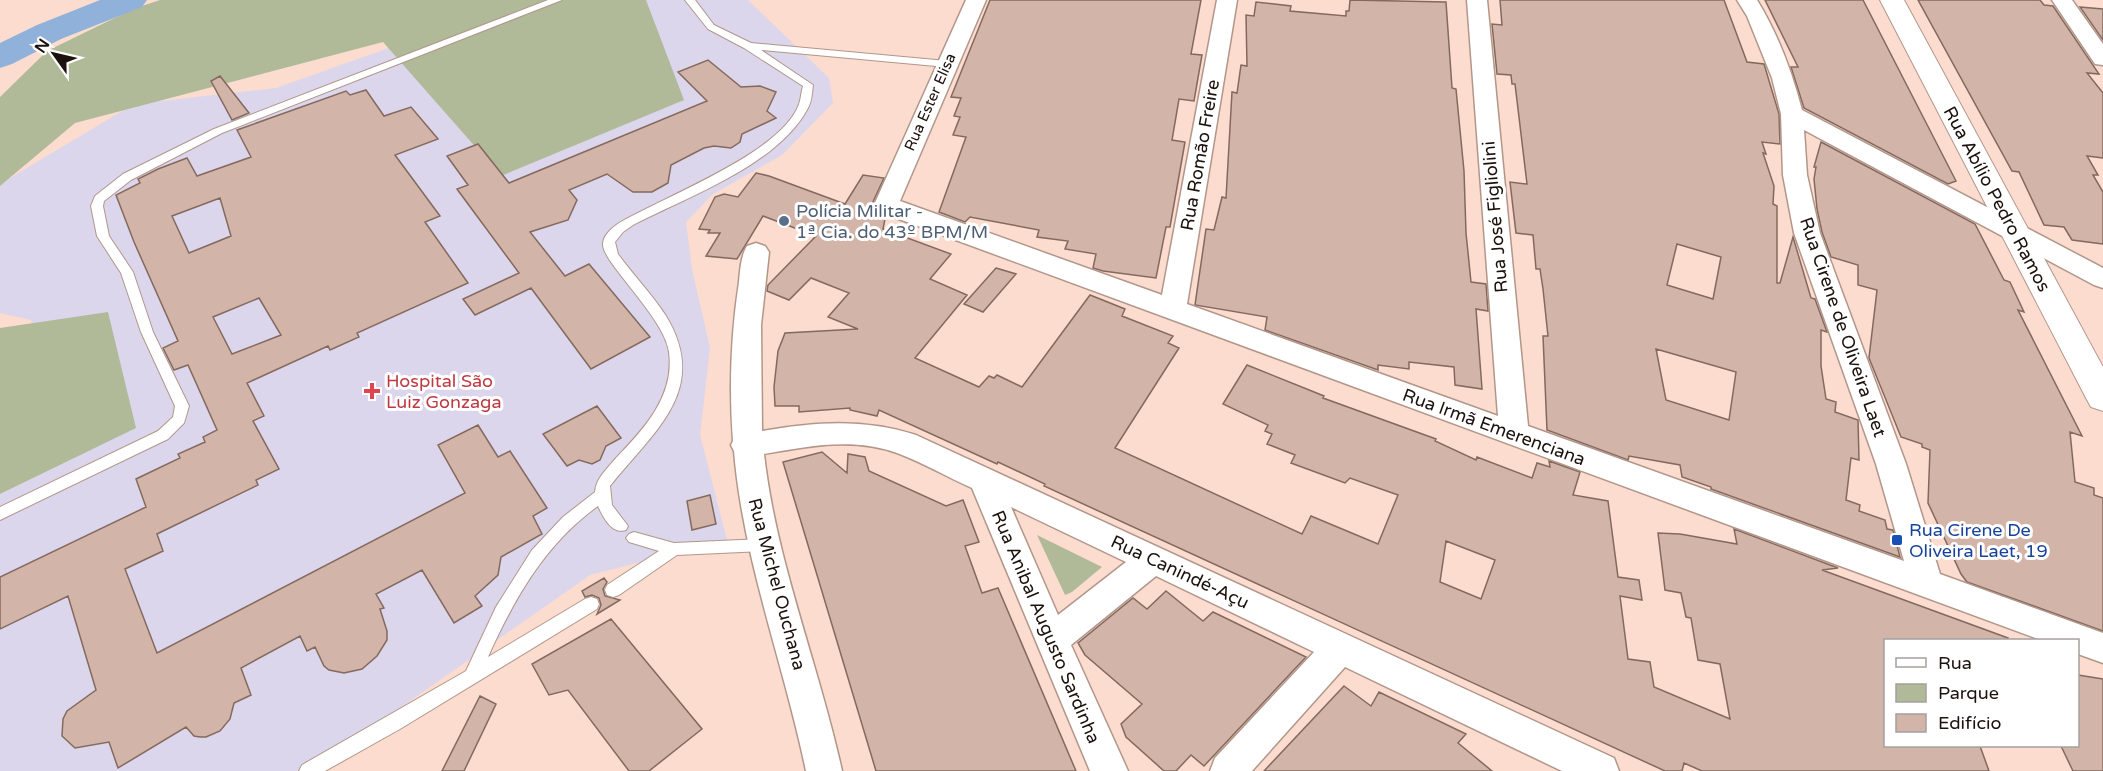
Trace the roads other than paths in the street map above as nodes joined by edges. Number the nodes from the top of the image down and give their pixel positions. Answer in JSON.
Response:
{"nodes":[{"id":1,"x":557,"y":0,"type":"edge"},
{"id":2,"x":690,"y":0,"type":"edge"},
{"id":3,"x":975,"y":0,"type":"edge"},
{"id":4,"x":1227,"y":0,"type":"edge"},
{"id":5,"x":1477,"y":0,"type":"edge"},
{"id":6,"x":1747,"y":0,"type":"edge"},
{"id":7,"x":1892,"y":0,"type":"edge"},
{"id":8,"x":2062,"y":0,"type":"edge"},
{"id":9,"x":748,"y":46,"type":"junction"},
{"id":10,"x":2103,"y":59,"type":"edge"},
{"id":11,"x":947,"y":64,"type":"junction"},
{"id":12,"x":1792,"y":114,"type":"junction"},
{"id":13,"x":886,"y":205,"type":"joint"},
{"id":14,"x":2015,"y":233,"type":"junction"},
{"id":15,"x":756,"y":252,"type":"dead end"},
{"id":16,"x":2103,"y":279,"type":"edge"},
{"id":17,"x":1173,"y":310,"type":"junction"},
{"id":18,"x":2103,"y":398,"type":"edge"},
{"id":19,"x":1514,"y":434,"type":"junction"},
{"id":20,"x":746,"y":445,"type":"junction"},
{"id":21,"x":984,"y":481,"type":"junction"},
{"id":22,"x":601,"y":496,"type":"junction"},
{"id":23,"x":0,"y":514,"type":"edge"},
{"id":24,"x":621,"y":526,"type":"dead end"},
{"id":25,"x":634,"y":538,"type":"dead end"},
{"id":26,"x":763,"y":544,"type":"junction"},
{"id":27,"x":674,"y":549,"type":"junction"},
{"id":28,"x":1154,"y":559,"type":"junction"},
{"id":29,"x":1927,"y":585,"type":"junction"},
{"id":30,"x":613,"y":590,"type":"dead end"},
{"id":31,"x":591,"y":604,"type":"dead end"},
{"id":32,"x":2078,"y":639,"type":"edge"},
{"id":33,"x":2079,"y":639,"type":"edge"},
{"id":34,"x":1052,"y":640,"type":"junction"},
{"id":35,"x":2103,"y":648,"type":"edge"},
{"id":36,"x":1339,"y":649,"type":"junction"},
{"id":37,"x":473,"y":673,"type":"junction"},
{"id":38,"x":1556,"y":762,"type":"edge"},
{"id":39,"x":308,"y":771,"type":"edge"},
{"id":40,"x":824,"y":771,"type":"edge"},
{"id":41,"x":1110,"y":771,"type":"edge"},
{"id":42,"x":1228,"y":771,"type":"edge"},
{"id":43,"x":1601,"y":771,"type":"edge"}],
"edges":[{"from":1,"to":23,"type":"lane"},
{"from":2,"to":9,"type":"lane"},
{"from":3,"to":11,"type":"street","name":"Rua Ester Elisa"},
{"from":4,"to":17,"type":"street","name":"Rua Romão Freire"},
{"from":5,"to":19,"type":"street","name":"Rua José Figliolini"},
{"from":6,"to":12,"type":"street","name":"Rua Cirene de Oliveira Laet"},
{"from":7,"to":14,"type":"main road","name":"Rua Abílio Pedro Ramos"},
{"from":8,"to":10,"type":"street"},
{"from":9,"to":11,"type":"lane"},
{"from":9,"to":22,"type":"lane"},
{"from":11,"to":13,"type":"street","name":"Rua Ester Elisa"},
{"from":12,"to":14,"type":"street"},
{"from":12,"to":29,"type":"street","name":"Rua Cirene de Oliveira Laet"},
{"from":13,"to":17,"type":"street","name":"Rua Irmã Emerenciana"},
{"from":14,"to":16,"type":"street"},
{"from":14,"to":18,"type":"main road","name":"Rua Abílio Pedro Ramos"},
{"from":15,"to":20,"type":"street","name":"Rua Michel Ouchana"},
{"from":17,"to":19,"type":"street","name":"Rua Irmã Emerenciana"},
{"from":19,"to":29,"type":"street","name":"Rua Irmã Emerenciana"},
{"from":20,"to":21,"type":"street","name":"Rua Canindé-Açu"},
{"from":20,"to":26,"type":"street","name":"Rua Michel Ouchana"},
{"from":21,"to":28,"type":"street","name":"Rua Canindé-Açu"},
{"from":21,"to":34,"type":"street","name":"Rua Anibal Augusto Sardinha"},
{"from":22,"to":24,"type":"lane"},
{"from":22,"to":37,"type":"lane"},
{"from":25,"to":27,"type":"lane"},
{"from":26,"to":27,"type":"lane"},
{"from":26,"to":40,"type":"street","name":"Rua Michel Ouchana"},
{"from":27,"to":30,"type":"lane"},
{"from":28,"to":34,"type":"street"},
{"from":28,"to":36,"type":"street","name":"Rua Canindé-Açu"},
{"from":29,"to":32,"type":"street","name":"Rua Irmã Emerenciana"},
{"from":31,"to":37,"type":"lane"},
{"from":33,"to":35,"type":"street","name":"Rua Irmã Emerenciana"},
{"from":34,"to":41,"type":"street","name":"Rua Anibal Augusto Sardinha"},
{"from":36,"to":38,"type":"street","name":"Rua Canindé-Açu"},
{"from":36,"to":42,"type":"street"},
{"from":37,"to":39,"type":"lane"},
{"from":38,"to":43,"type":"street","name":"Rua Canindé-Açu"}]}
